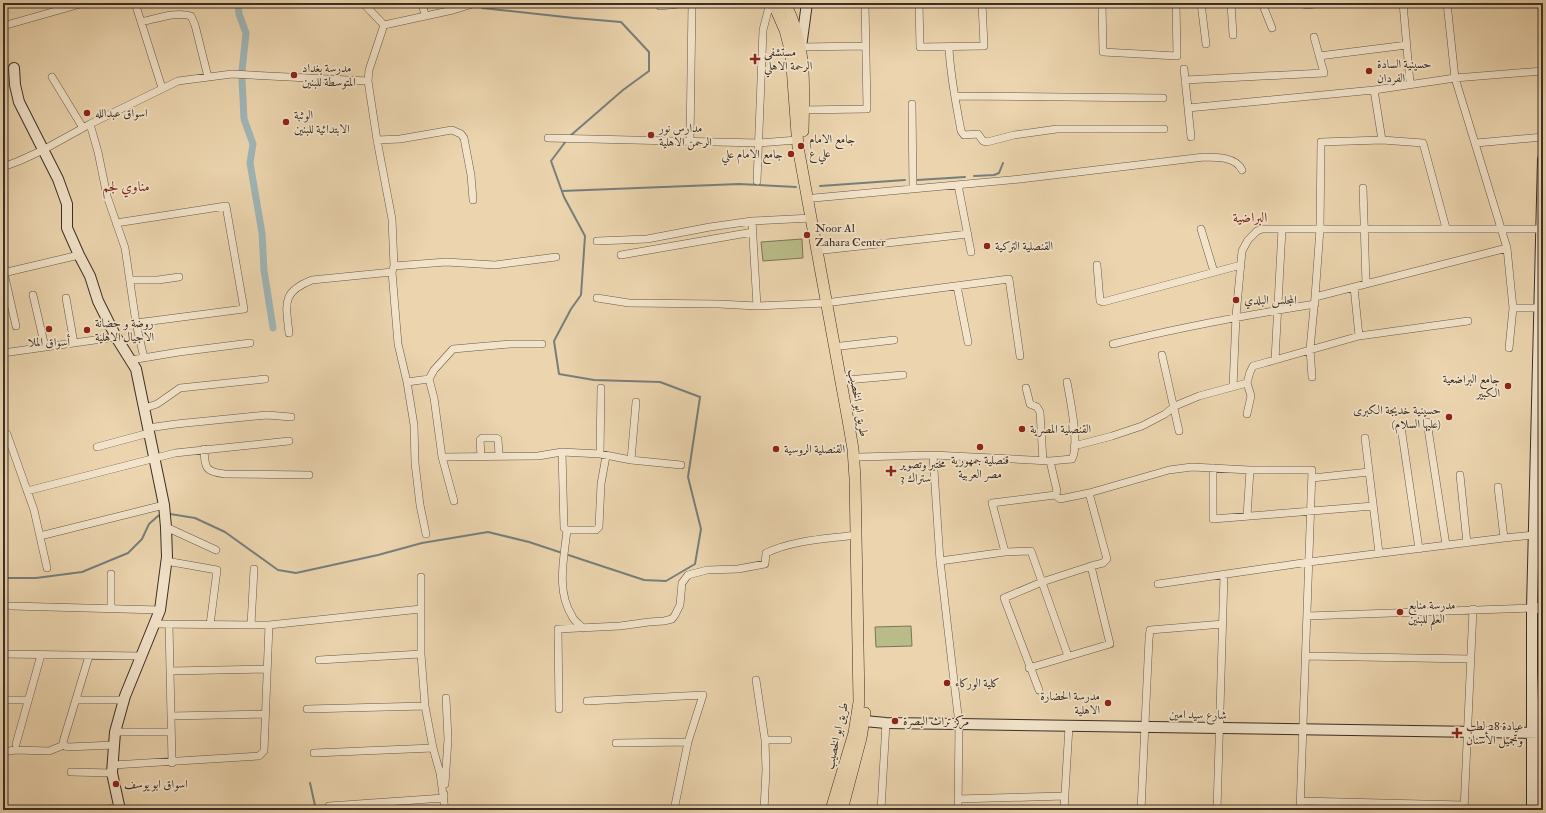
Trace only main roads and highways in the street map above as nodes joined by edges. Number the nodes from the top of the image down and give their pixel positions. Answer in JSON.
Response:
{"nodes":[{"id":1,"x":773,"y":3,"type":"edge"},
{"id":2,"x":785,"y":3,"type":"edge"},
{"id":3,"x":800,"y":110,"type":"junction"},
{"id":4,"x":830,"y":302,"type":"junction"},
{"id":5,"x":860,"y":577,"type":"junction"},
{"id":6,"x":832,"y":810,"type":"edge"},
{"id":7,"x":842,"y":810,"type":"edge"}],
"edges":[{"from":1,"to":3,"type":"main road","name":"طريق ابو الخصيب"},
{"from":2,"to":3,"type":"main road","name":"طريق ابو الخصيب"},
{"from":3,"to":4,"type":"main road","name":"طريق ابو الخصيب"},
{"from":3,"to":4,"type":"main road","name":"طريق ابو الخصيب"},
{"from":4,"to":5,"type":"main road","name":"طريق ابو الخصيب"},
{"from":4,"to":5,"type":"main road","name":"طريق ابو الخصيب"},
{"from":5,"to":6,"type":"main road","name":"طريق ابو الخصيب"},
{"from":5,"to":7,"type":"main road","name":"طريق ابو الخصيب"}]}
